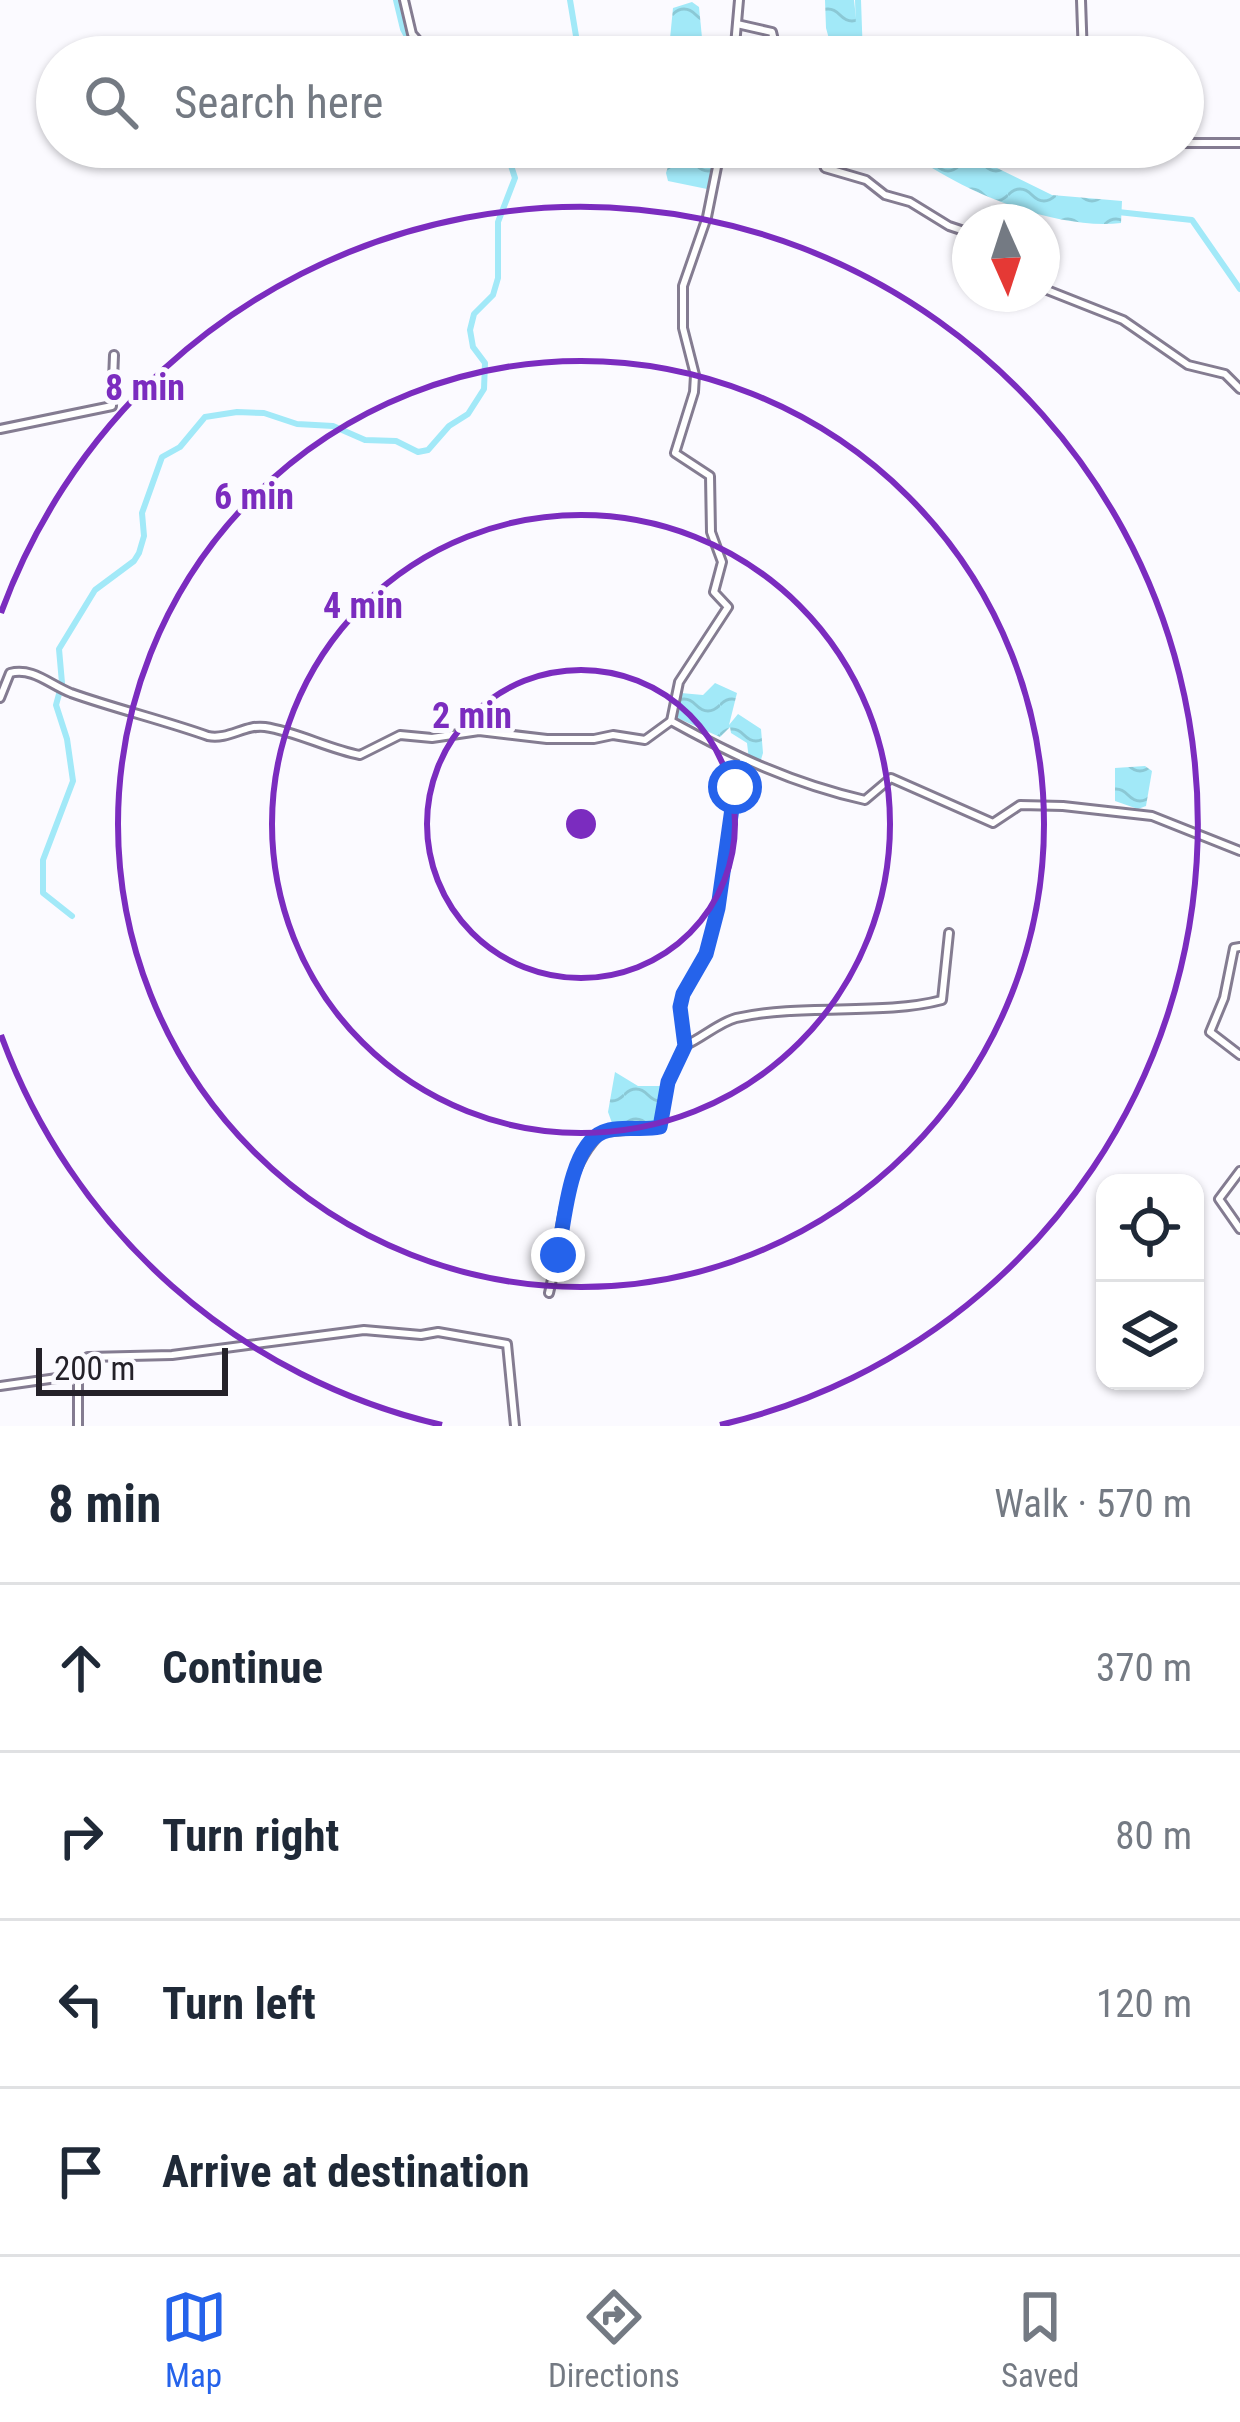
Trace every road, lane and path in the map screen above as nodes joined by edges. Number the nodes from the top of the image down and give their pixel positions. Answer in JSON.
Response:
{"nodes":[{"id":1,"x":404,"y":0,"type":"edge"},
{"id":2,"x":739,"y":0,"type":"edge"},
{"id":3,"x":1081,"y":0,"type":"edge"},
{"id":4,"x":737,"y":24,"type":"junction"},
{"id":5,"x":414,"y":36,"type":"edge"},
{"id":6,"x":736,"y":36,"type":"edge"},
{"id":7,"x":773,"y":36,"type":"edge"},
{"id":8,"x":1082,"y":36,"type":"edge"},
{"id":9,"x":1204,"y":143,"type":"edge"},
{"id":10,"x":1240,"y":143,"type":"edge"},
{"id":11,"x":717,"y":168,"type":"edge"},
{"id":12,"x":824,"y":168,"type":"edge"},
{"id":13,"x":952,"y":227,"type":"edge"},
{"id":14,"x":1060,"y":295,"type":"edge"},
{"id":15,"x":114,"y":355,"type":"dead end"},
{"id":16,"x":1240,"y":389,"type":"edge"},
{"id":17,"x":0,"y":429,"type":"edge"},
{"id":18,"x":0,"y":698,"type":"edge"},
{"id":19,"x":671,"y":721,"type":"junction"},
{"id":20,"x":743,"y":761,"type":"junction"},
{"id":21,"x":1240,"y":851,"type":"edge"},
{"id":22,"x":949,"y":932,"type":"dead end"},
{"id":23,"x":1240,"y":947,"type":"edge"},
{"id":24,"x":685,"y":1046,"type":"junction"},
{"id":25,"x":1240,"y":1055,"type":"edge"},
{"id":26,"x":1240,"y":1171,"type":"edge"},
{"id":27,"x":1240,"y":1229,"type":"edge"},
{"id":28,"x":549,"y":1293,"type":"dead end"},
{"id":29,"x":78,"y":1375,"type":"junction"},
{"id":30,"x":0,"y":1386,"type":"edge"},
{"id":31,"x":78,"y":1426,"type":"edge"},
{"id":32,"x":514,"y":1426,"type":"edge"}],
"edges":[{"from":1,"to":5,"type":"street"},
{"from":2,"to":4,"type":"street"},
{"from":3,"to":8,"type":"street"},
{"from":4,"to":6,"type":"street"},
{"from":4,"to":7,"type":"street"},
{"from":9,"to":10,"type":"street"},
{"from":11,"to":19,"type":"street"},
{"from":12,"to":13,"type":"street"},
{"from":14,"to":16,"type":"street"},
{"from":15,"to":17,"type":"street"},
{"from":18,"to":19,"type":"street"},
{"from":19,"to":20,"type":"street"},
{"from":20,"to":21,"type":"street"},
{"from":20,"to":24,"type":"street"},
{"from":22,"to":24,"type":"street"},
{"from":23,"to":25,"type":"street"},
{"from":24,"to":28,"type":"street"},
{"from":26,"to":27,"type":"street"},
{"from":29,"to":30,"type":"street"},
{"from":29,"to":31,"type":"street"},
{"from":29,"to":32,"type":"street"}]}
